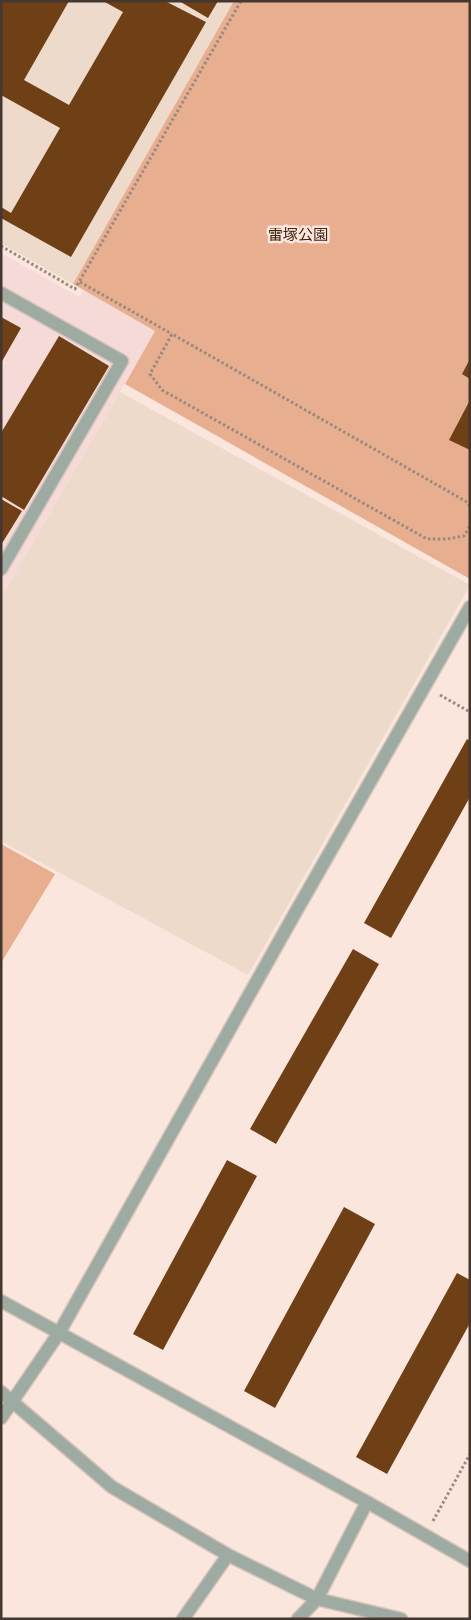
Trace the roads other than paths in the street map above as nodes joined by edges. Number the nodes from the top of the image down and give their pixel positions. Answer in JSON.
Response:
{"nodes":[{"id":1,"x":1,"y":293,"type":"edge"},
{"id":2,"x":1,"y":569,"type":"edge"},
{"id":3,"x":470,"y":608,"type":"edge"},
{"id":4,"x":1,"y":1301,"type":"edge"},
{"id":5,"x":60,"y":1333,"type":"junction"},
{"id":6,"x":1,"y":1392,"type":"edge"},
{"id":7,"x":12,"y":1402,"type":"junction"},
{"id":8,"x":1,"y":1418,"type":"edge"},
{"id":9,"x":367,"y":1502,"type":"junction"},
{"id":10,"x":228,"y":1555,"type":"junction"},
{"id":11,"x":470,"y":1561,"type":"edge"},
{"id":12,"x":317,"y":1599,"type":"junction"},
{"id":13,"x":183,"y":1619,"type":"edge"},
{"id":14,"x":298,"y":1619,"type":"edge"},
{"id":15,"x":402,"y":1619,"type":"edge"}],
"edges":[{"from":1,"to":2,"type":"street"},
{"from":3,"to":5,"type":"street"},
{"from":4,"to":5,"type":"street"},
{"from":5,"to":7,"type":"street"},
{"from":5,"to":9,"type":"street"},
{"from":6,"to":7,"type":"street"},
{"from":7,"to":8,"type":"street"},
{"from":7,"to":10,"type":"street"},
{"from":9,"to":11,"type":"street"},
{"from":9,"to":12,"type":"street"},
{"from":10,"to":12,"type":"street"},
{"from":10,"to":13,"type":"street"},
{"from":12,"to":14,"type":"street"},
{"from":12,"to":15,"type":"street"}]}
